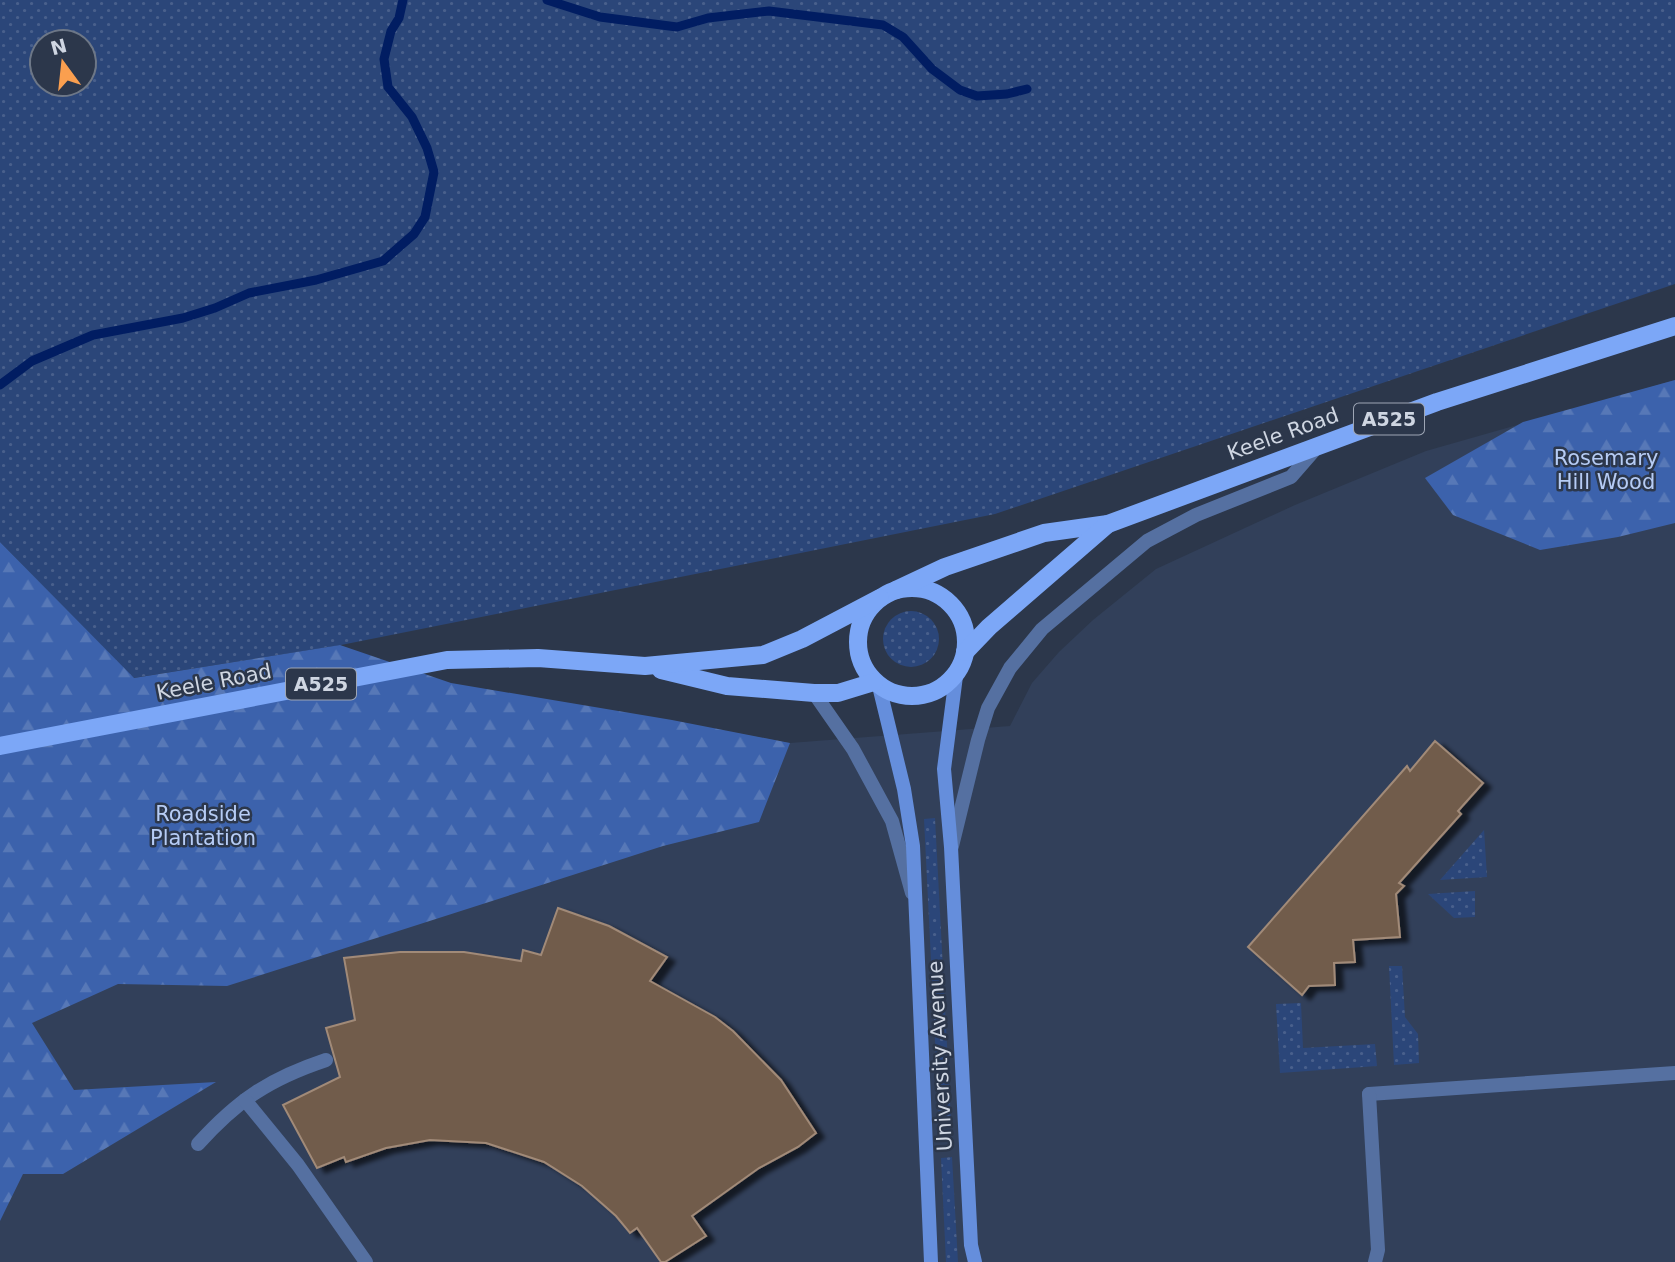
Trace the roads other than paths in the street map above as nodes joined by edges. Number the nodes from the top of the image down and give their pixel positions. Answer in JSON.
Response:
{"nodes":[{"id":1,"x":1675,"y":326,"type":"edge"},
{"id":2,"x":1318,"y":445,"type":"junction"},
{"id":3,"x":1108,"y":524,"type":"junction"},
{"id":4,"x":888,"y":594,"type":"junction"},
{"id":5,"x":965,"y":652,"type":"junction"},
{"id":6,"x":645,"y":666,"type":"junction"},
{"id":7,"x":956,"y":676,"type":"junction"},
{"id":8,"x":876,"y":684,"type":"junction"},
{"id":9,"x":814,"y":693,"type":"junction"},
{"id":10,"x":0,"y":746,"type":"edge"},
{"id":11,"x":951,"y":847,"type":"junction"},
{"id":12,"x":915,"y":905,"type":"junction"},
{"id":13,"x":326,"y":1060,"type":"dead end"},
{"id":14,"x":1675,"y":1073,"type":"edge"},
{"id":15,"x":245,"y":1100,"type":"junction"},
{"id":16,"x":198,"y":1144,"type":"dead end"},
{"id":17,"x":1378,"y":1258,"type":"edge"},
{"id":18,"x":366,"y":1262,"type":"edge"},
{"id":19,"x":931,"y":1262,"type":"edge"},
{"id":20,"x":975,"y":1262,"type":"edge"}],
"edges":[{"from":1,"to":2,"type":"main road","name":"Keele Road","number":"A525"},
{"from":2,"to":3,"type":"main road","name":"Keele Road","number":"A525"},
{"from":2,"to":11,"type":"street","name":"University Avenue"},
{"from":3,"to":4,"type":"main road","number":"A525"},
{"from":3,"to":5,"type":"main road","number":"A525"},
{"from":4,"to":5,"type":"main road"},
{"from":4,"to":6,"type":"main road","number":"A525"},
{"from":4,"to":8,"type":"main road"},
{"from":5,"to":7,"type":"main road"},
{"from":6,"to":9,"type":"main road","number":"A525"},
{"from":6,"to":10,"type":"main road","name":"Keele Road","number":"A525"},
{"from":7,"to":8,"type":"main road"},
{"from":7,"to":11,"type":"main road","name":"University Avenue"},
{"from":8,"to":9,"type":"main road","number":"A525"},
{"from":8,"to":12,"type":"main road","name":"University Avenue"},
{"from":9,"to":12,"type":"street","name":"University Avenue"},
{"from":11,"to":20,"type":"main road","name":"University Avenue"},
{"from":12,"to":19,"type":"main road","name":"University Avenue"},
{"from":13,"to":15,"type":"street"},
{"from":14,"to":17,"type":"street"},
{"from":15,"to":16,"type":"street"},
{"from":15,"to":18,"type":"street"}]}
